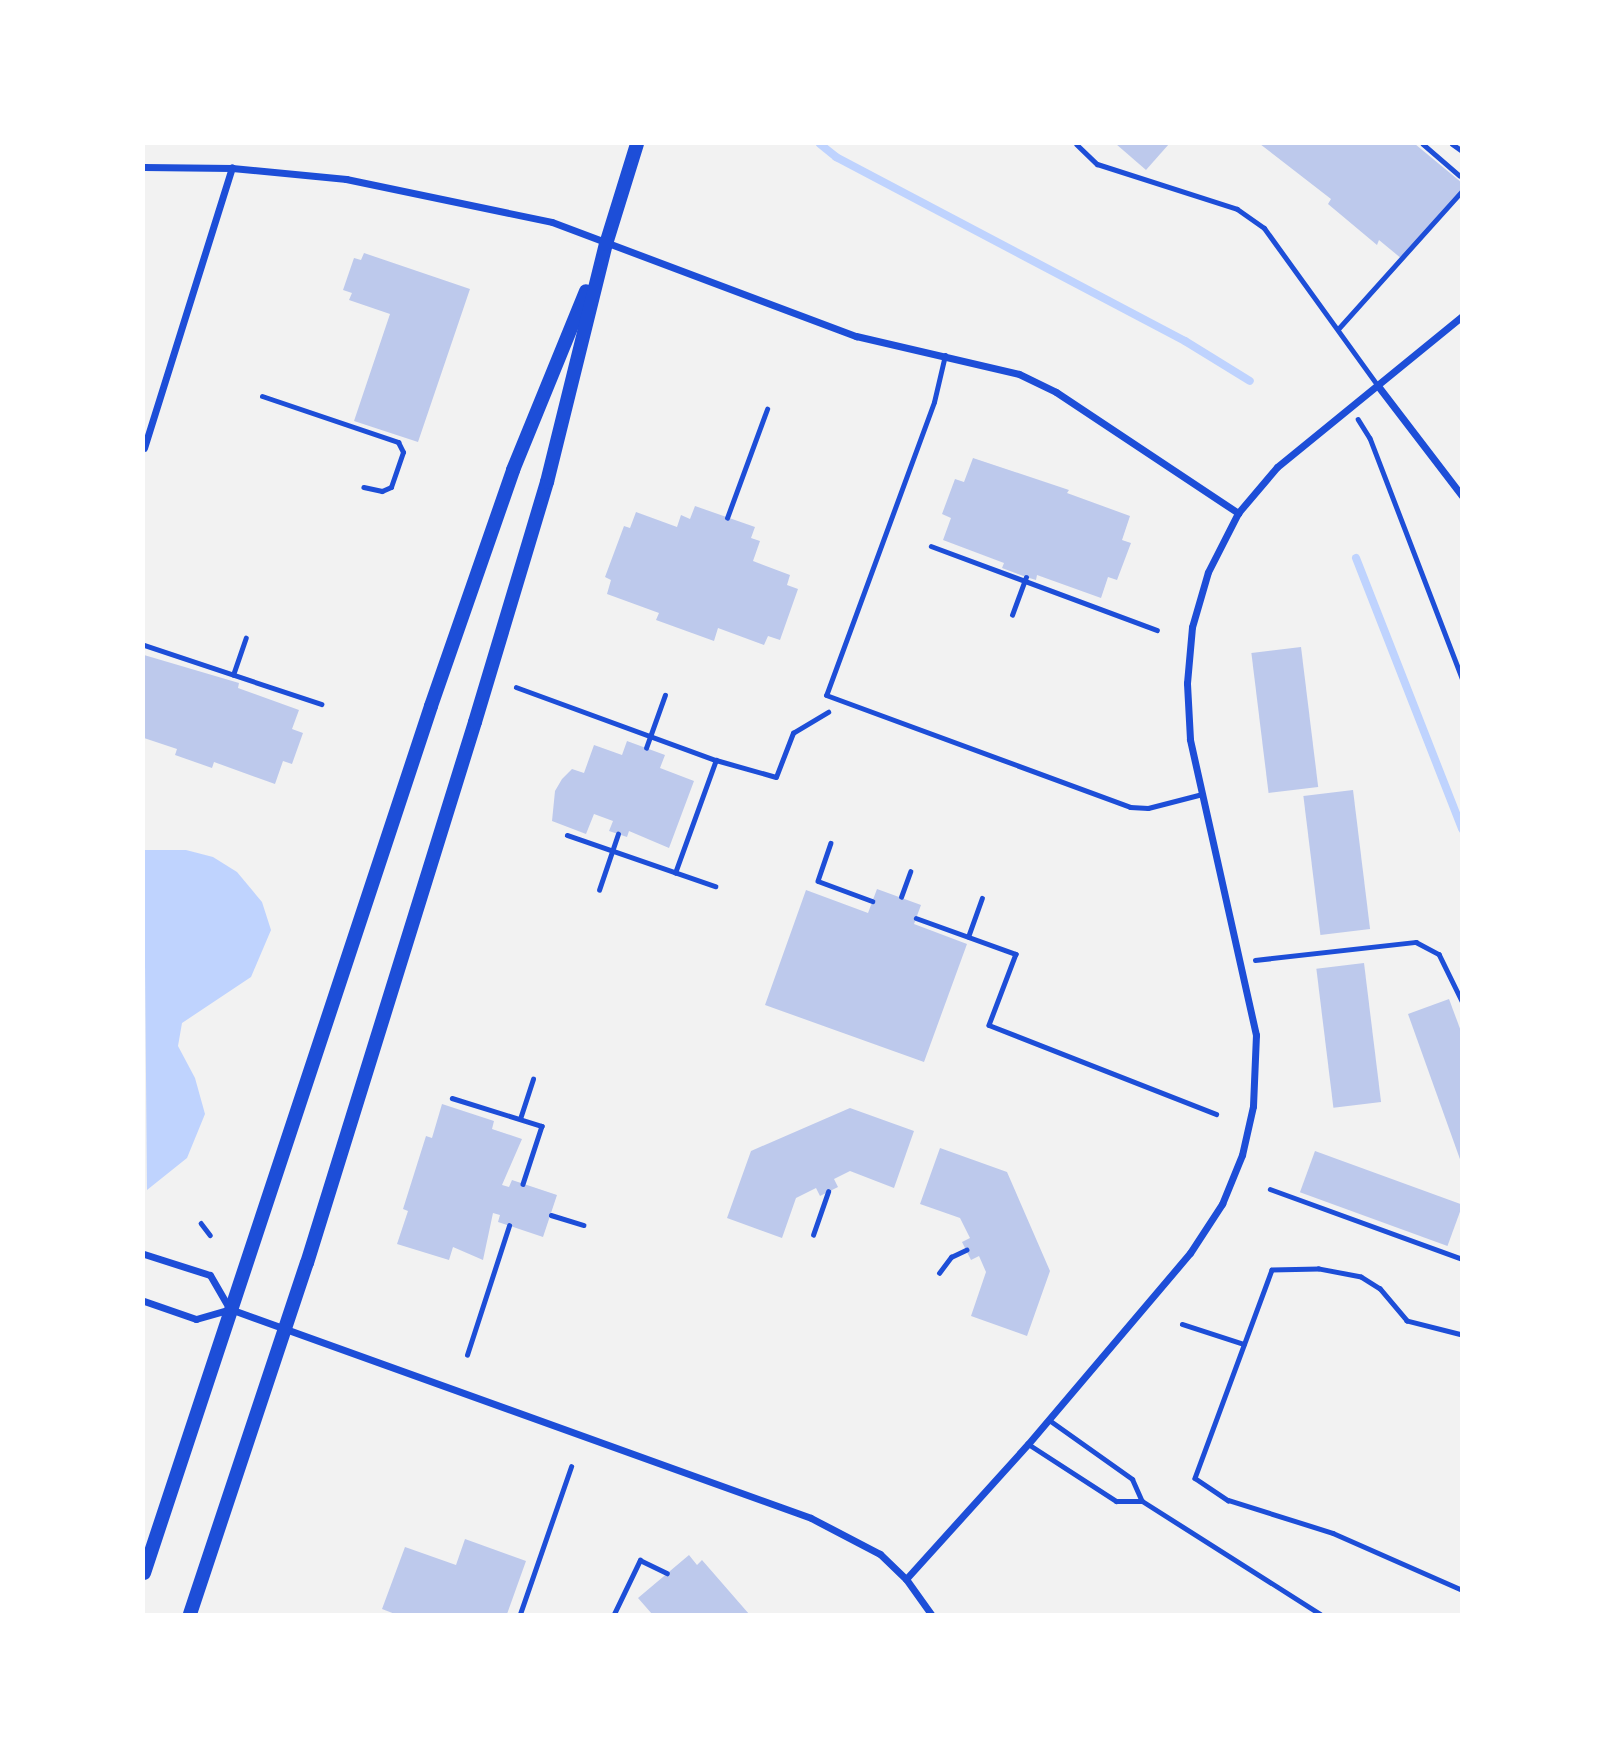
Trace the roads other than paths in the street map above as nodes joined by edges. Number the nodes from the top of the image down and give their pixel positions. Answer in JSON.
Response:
{"nodes":[{"id":1,"x":637,"y":144,"type":"edge"},
{"id":2,"x":1076,"y":144,"type":"edge"},
{"id":3,"x":1452,"y":144,"type":"edge"},
{"id":4,"x":1461,"y":152,"type":"edge"},
{"id":5,"x":144,"y":167,"type":"edge"},
{"id":6,"x":232,"y":168,"type":"junction"},
{"id":7,"x":1461,"y":191,"type":"edge"},
{"id":8,"x":606,"y":244,"type":"junction"},
{"id":9,"x":1461,"y":316,"type":"edge"},
{"id":10,"x":1338,"y":329,"type":"junction"},
{"id":11,"x":945,"y":355,"type":"junction"},
{"id":12,"x":1378,"y":386,"type":"junction"},
{"id":13,"x":262,"y":396,"type":"dead end"},
{"id":14,"x":144,"y":448,"type":"edge"},
{"id":15,"x":363,"y":487,"type":"dead end"},
{"id":16,"x":1461,"y":496,"type":"edge"},
{"id":17,"x":1238,"y":513,"type":"junction"},
{"id":18,"x":1202,"y":794,"type":"junction"},
{"id":19,"x":144,"y":1254,"type":"edge"},
{"id":20,"x":144,"y":1301,"type":"edge"},
{"id":21,"x":230,"y":1309,"type":"junction"},
{"id":22,"x":286,"y":1329,"type":"junction"},
{"id":23,"x":1049,"y":1420,"type":"junction"},
{"id":24,"x":1028,"y":1444,"type":"junction"},
{"id":25,"x":1142,"y":1501,"type":"junction"},
{"id":26,"x":144,"y":1573,"type":"edge"},
{"id":27,"x":906,"y":1578,"type":"junction"},
{"id":28,"x":190,"y":1615,"type":"edge"},
{"id":29,"x":931,"y":1615,"type":"edge"},
{"id":30,"x":1320,"y":1615,"type":"edge"}],
"edges":[{"from":1,"to":8,"type":"main road"},
{"from":2,"to":10,"type":"lane"},
{"from":3,"to":4,"type":"lane"},
{"from":5,"to":6,"type":"street"},
{"from":6,"to":8,"type":"street"},
{"from":6,"to":14,"type":"street"},
{"from":7,"to":10,"type":"lane"},
{"from":8,"to":11,"type":"street"},
{"from":8,"to":21,"type":"main road"},
{"from":8,"to":22,"type":"main road"},
{"from":9,"to":12,"type":"street"},
{"from":10,"to":12,"type":"lane"},
{"from":11,"to":17,"type":"street"},
{"from":11,"to":18,"type":"lane"},
{"from":12,"to":16,"type":"street"},
{"from":12,"to":17,"type":"street"},
{"from":13,"to":15,"type":"lane"},
{"from":17,"to":18,"type":"street"},
{"from":18,"to":23,"type":"street"},
{"from":19,"to":21,"type":"street"},
{"from":20,"to":21,"type":"street"},
{"from":21,"to":22,"type":"street"},
{"from":21,"to":26,"type":"main road"},
{"from":22,"to":27,"type":"street"},
{"from":22,"to":28,"type":"main road"},
{"from":23,"to":24,"type":"street"},
{"from":23,"to":25,"type":"lane"},
{"from":24,"to":25,"type":"lane"},
{"from":24,"to":27,"type":"street"},
{"from":25,"to":30,"type":"lane"},
{"from":27,"to":29,"type":"street"}]}
